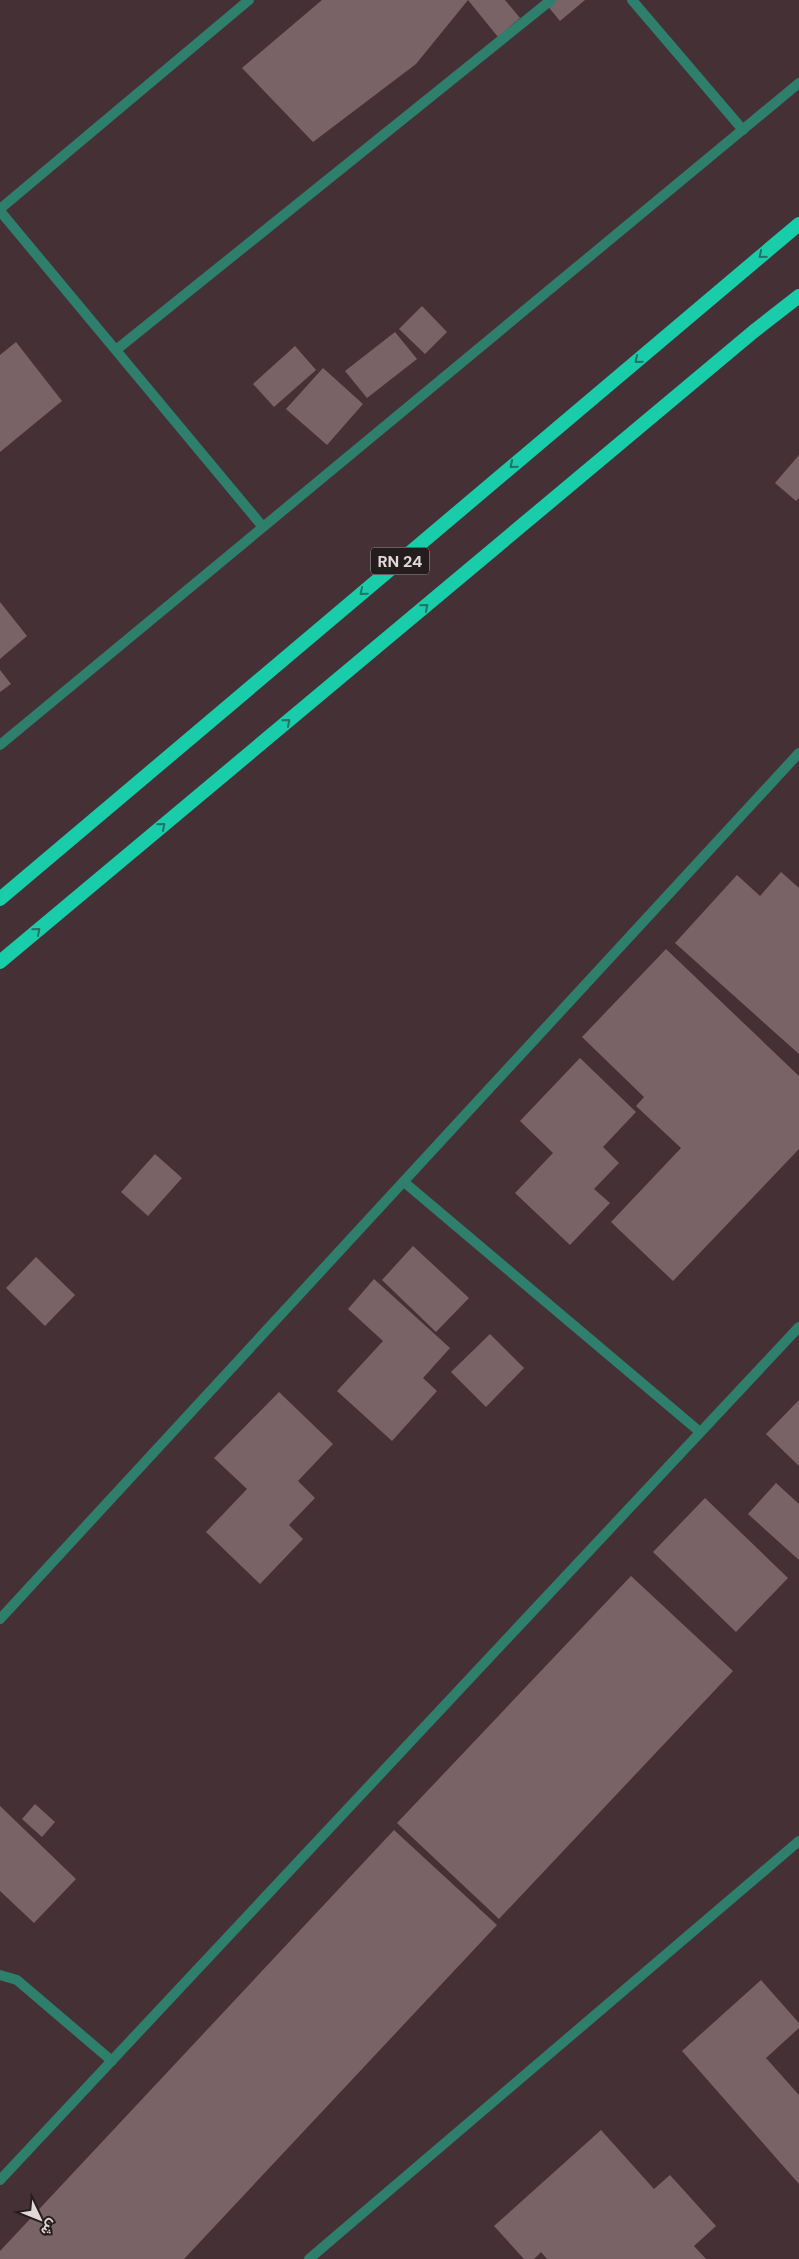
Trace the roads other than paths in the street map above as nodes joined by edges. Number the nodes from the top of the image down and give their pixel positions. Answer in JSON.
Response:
{"nodes":[{"id":1,"x":249,"y":0,"type":"edge"},
{"id":2,"x":552,"y":0,"type":"edge"},
{"id":3,"x":632,"y":0,"type":"edge"},
{"id":4,"x":799,"y":82,"type":"edge"},
{"id":5,"x":743,"y":130,"type":"junction"},
{"id":6,"x":0,"y":210,"type":"edge"},
{"id":7,"x":799,"y":224,"type":"edge"},
{"id":8,"x":799,"y":296,"type":"edge"},
{"id":9,"x":116,"y":350,"type":"junction"},
{"id":10,"x":263,"y":527,"type":"junction"},
{"id":11,"x":0,"y":744,"type":"edge"},
{"id":12,"x":799,"y":753,"type":"edge"},
{"id":13,"x":0,"y":899,"type":"edge"},
{"id":14,"x":0,"y":962,"type":"edge"},
{"id":15,"x":404,"y":1182,"type":"junction"},
{"id":16,"x":799,"y":1327,"type":"edge"},
{"id":17,"x":700,"y":1432,"type":"junction"},
{"id":18,"x":0,"y":1619,"type":"edge"},
{"id":19,"x":799,"y":1841,"type":"edge"},
{"id":20,"x":0,"y":1974,"type":"edge"},
{"id":21,"x":112,"y":2061,"type":"junction"},
{"id":22,"x":0,"y":2180,"type":"edge"},
{"id":23,"x":309,"y":2259,"type":"edge"}],
"edges":[{"from":1,"to":6,"type":"lane"},
{"from":2,"to":9,"type":"lane"},
{"from":3,"to":5,"type":"lane"},
{"from":4,"to":5,"type":"lane"},
{"from":5,"to":10,"type":"lane"},
{"from":6,"to":9,"type":"lane"},
{"from":7,"to":13,"type":"highway","number":"RN 24","one_way":true},
{"from":14,"to":8,"type":"highway","number":"RN 24","one_way":true},
{"from":9,"to":10,"type":"lane"},
{"from":10,"to":11,"type":"lane"},
{"from":12,"to":15,"type":"lane"},
{"from":15,"to":17,"type":"lane"},
{"from":15,"to":18,"type":"lane"},
{"from":16,"to":17,"type":"lane"},
{"from":17,"to":21,"type":"lane"},
{"from":19,"to":23,"type":"lane"},
{"from":20,"to":21,"type":"lane"},
{"from":21,"to":22,"type":"lane"}]}
